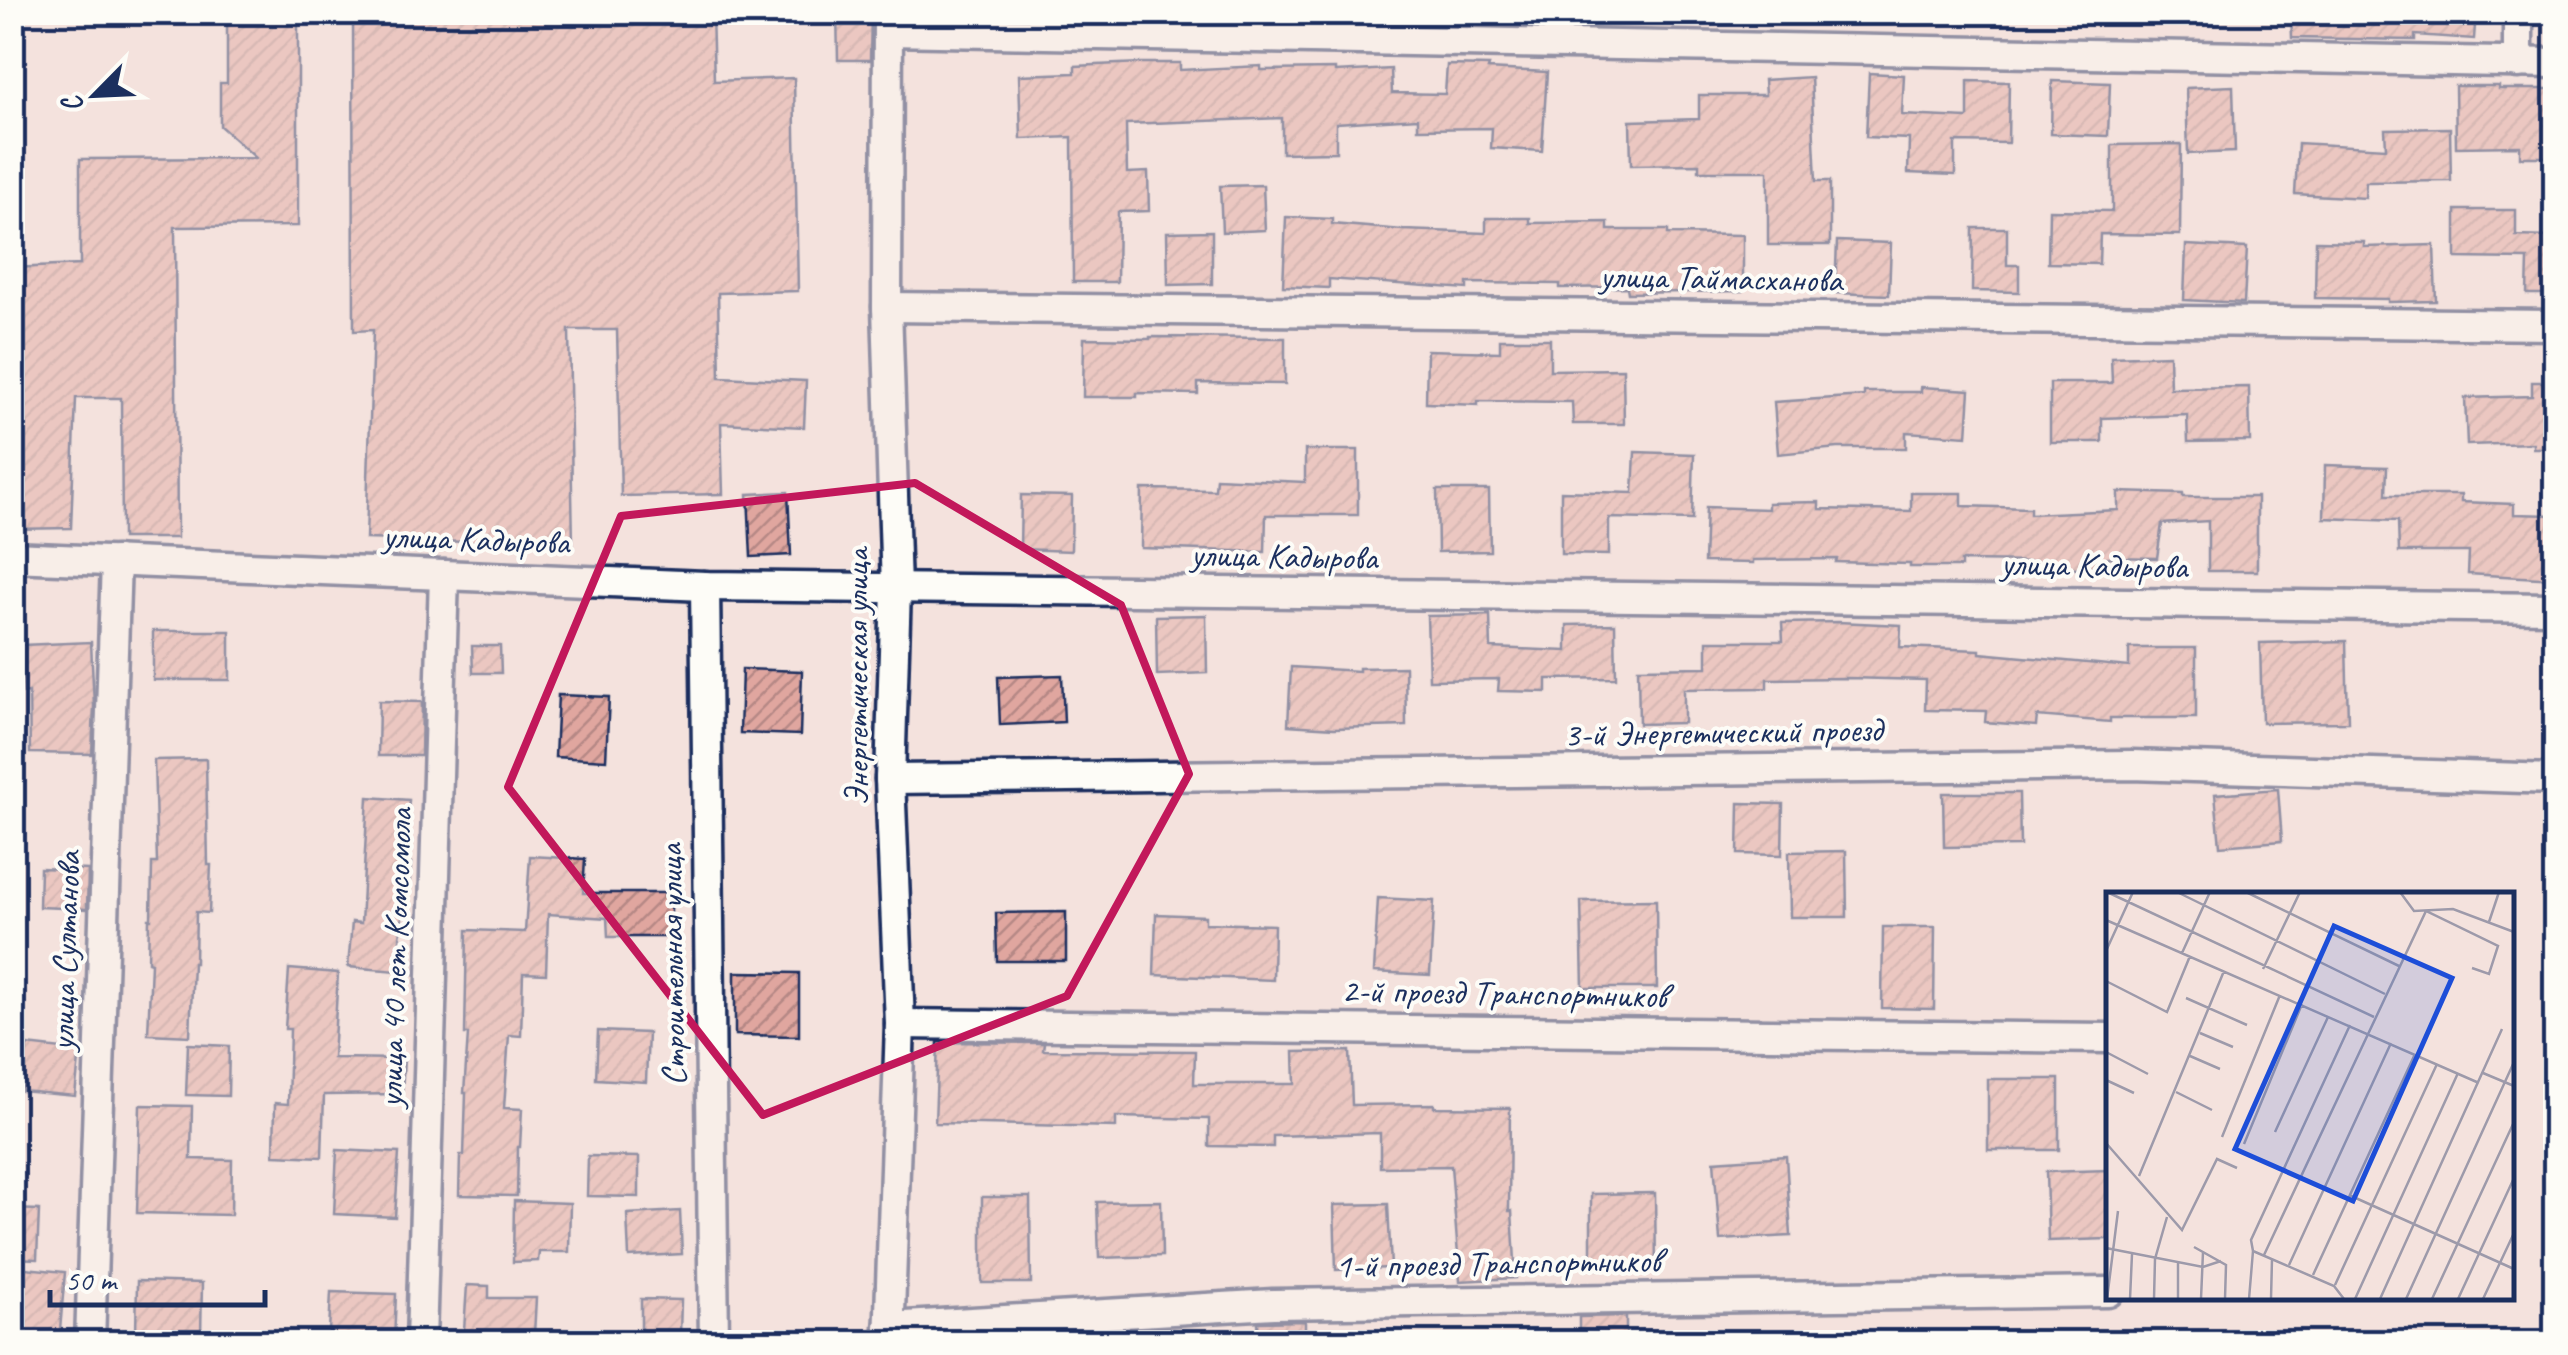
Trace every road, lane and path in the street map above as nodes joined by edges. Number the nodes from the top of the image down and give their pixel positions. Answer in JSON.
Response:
{"nodes":[{"id":1,"x":2518,"y":12,"type":"edge"},
{"id":2,"x":888,"y":22,"type":"edge"},
{"id":3,"x":2518,"y":63,"type":"junction"},
{"id":4,"x":2556,"y":63,"type":"edge"},
{"id":5,"x":886,"y":307,"type":"junction"},
{"id":6,"x":2556,"y":325,"type":"edge"},
{"id":7,"x":12,"y":557,"type":"edge"},
{"id":8,"x":116,"y":561,"type":"junction"},
{"id":9,"x":444,"y":575,"type":"junction"},
{"id":10,"x":705,"y":586,"type":"junction"},
{"id":11,"x":896,"y":589,"type":"junction"},
{"id":12,"x":2556,"y":608,"type":"edge"},
{"id":13,"x":890,"y":779,"type":"junction"},
{"id":14,"x":2556,"y":779,"type":"edge"},
{"id":15,"x":900,"y":1024,"type":"junction"},
{"id":16,"x":2106,"y":1038,"type":"edge"},
{"id":17,"x":2106,"y":1292,"type":"edge"},
{"id":18,"x":889,"y":1335,"type":"edge"},
{"id":19,"x":90,"y":1342,"type":"edge"},
{"id":20,"x":421,"y":1342,"type":"edge"},
{"id":21,"x":714,"y":1342,"type":"edge"}],
"edges":[{"from":1,"to":3,"type":"street"},
{"from":2,"to":3,"type":"street"},
{"from":2,"to":5,"type":"street","name":"Энергетическая улица"},
{"from":3,"to":4,"type":"street"},
{"from":5,"to":6,"type":"street","name":"улица Таймасханова"},
{"from":5,"to":11,"type":"street","name":"Энергетическая улица"},
{"from":7,"to":8,"type":"street","name":"улица Кадырова"},
{"from":8,"to":9,"type":"street","name":"улица Кадырова"},
{"from":8,"to":19,"type":"street","name":"улица Султанова"},
{"from":9,"to":10,"type":"street","name":"улица Кадырова"},
{"from":9,"to":20,"type":"street","name":"улица 40 лет Комсомола"},
{"from":10,"to":11,"type":"street","name":"улица Кадырова"},
{"from":10,"to":21,"type":"street","name":"Строительная улица"},
{"from":11,"to":12,"type":"street","name":"улица Кадырова"},
{"from":11,"to":13,"type":"street","name":"Энергетическая улица"},
{"from":13,"to":14,"type":"street","name":"3-й Энергетический проезд"},
{"from":13,"to":15,"type":"street","name":"Энергетическая улица"},
{"from":15,"to":16,"type":"street","name":"2-й проезд Транспортников"},
{"from":15,"to":18,"type":"street","name":"Энергетическая улица"},
{"from":17,"to":18,"type":"street","name":"1-й проезд Транспортников"}]}
